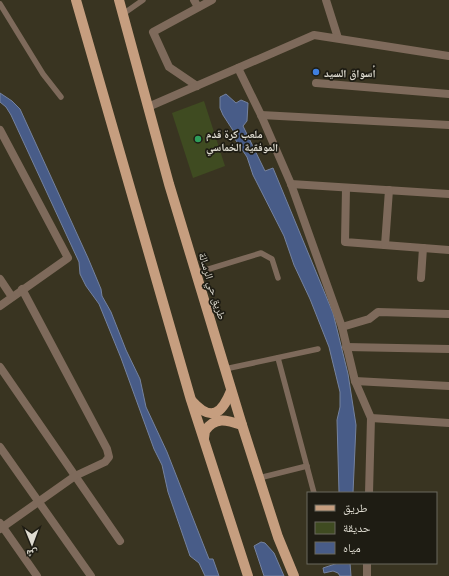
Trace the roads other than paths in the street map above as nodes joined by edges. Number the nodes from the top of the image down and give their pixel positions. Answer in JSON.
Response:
{"nodes":[{"id":1,"x":76,"y":0,"type":"edge"},
{"id":2,"x":119,"y":0,"type":"edge"},
{"id":3,"x":143,"y":0,"type":"edge"},
{"id":4,"x":212,"y":0,"type":"edge"},
{"id":5,"x":326,"y":0,"type":"edge"},
{"id":6,"x":0,"y":4,"type":"edge"},
{"id":7,"x":196,"y":4,"type":"edge"},
{"id":8,"x":123,"y":14,"type":"junction"},
{"id":9,"x":338,"y":38,"type":"junction"},
{"id":10,"x":449,"y":56,"type":"edge"},
{"id":11,"x":238,"y":68,"type":"junction"},
{"id":12,"x":316,"y":83,"type":"dead end"},
{"id":13,"x":197,"y":86,"type":"junction"},
{"id":14,"x":449,"y":94,"type":"edge"},
{"id":15,"x":61,"y":97,"type":"dead end"},
{"id":16,"x":148,"y":107,"type":"junction"},
{"id":17,"x":261,"y":115,"type":"junction"},
{"id":18,"x":449,"y":125,"type":"edge"},
{"id":19,"x":0,"y":130,"type":"edge"},
{"id":20,"x":290,"y":184,"type":"junction"},
{"id":21,"x":346,"y":188,"type":"junction"},
{"id":22,"x":389,"y":190,"type":"junction"},
{"id":23,"x":449,"y":194,"type":"edge"},
{"id":24,"x":385,"y":245,"type":"junction"},
{"id":25,"x":423,"y":248,"type":"junction"},
{"id":26,"x":449,"y":250,"type":"edge"},
{"id":27,"x":196,"y":273,"type":"junction"},
{"id":28,"x":278,"y":278,"type":"dead end"},
{"id":29,"x":421,"y":278,"type":"dead end"},
{"id":30,"x":0,"y":279,"type":"edge"},
{"id":31,"x":22,"y":290,"type":"junction"},
{"id":32,"x":12,"y":297,"type":"junction"},
{"id":33,"x":0,"y":306,"type":"edge"},
{"id":34,"x":449,"y":314,"type":"edge"},
{"id":35,"x":342,"y":326,"type":"junction"},
{"id":36,"x":346,"y":347,"type":"junction"},
{"id":37,"x":318,"y":349,"type":"dead end"},
{"id":38,"x":449,"y":349,"type":"edge"},
{"id":39,"x":278,"y":358,"type":"junction"},
{"id":40,"x":0,"y":367,"type":"edge"},
{"id":41,"x":225,"y":369,"type":"junction"},
{"id":42,"x":355,"y":381,"type":"junction"},
{"id":43,"x":449,"y":386,"type":"edge"},
{"id":44,"x":231,"y":391,"type":"junction"},
{"id":45,"x":191,"y":400,"type":"junction"},
{"id":46,"x":371,"y":418,"type":"junction"},
{"id":47,"x":449,"y":423,"type":"edge"},
{"id":48,"x":242,"y":425,"type":"junction"},
{"id":49,"x":204,"y":438,"type":"junction"},
{"id":50,"x":0,"y":448,"type":"edge"},
{"id":51,"x":307,"y":466,"type":"junction"},
{"id":52,"x":75,"y":476,"type":"junction"},
{"id":53,"x":259,"y":478,"type":"junction"},
{"id":54,"x":314,"y":492,"type":"edge"},
{"id":55,"x":369,"y":492,"type":"edge"},
{"id":56,"x":38,"y":502,"type":"junction"},
{"id":57,"x":1,"y":526,"type":"edge"},
{"id":58,"x":120,"y":541,"type":"dead end"},
{"id":59,"x":367,"y":564,"type":"edge"},
{"id":60,"x":37,"y":576,"type":"edge"},
{"id":61,"x":91,"y":576,"type":"edge"},
{"id":62,"x":248,"y":576,"type":"edge"},
{"id":63,"x":294,"y":576,"type":"edge"},
{"id":64,"x":367,"y":576,"type":"edge"}],
"edges":[{"from":1,"to":45,"type":"main road"},
{"from":2,"to":8,"type":"main road","name":"طريق حي الرسالة"},
{"from":3,"to":8,"type":"lane"},
{"from":4,"to":7,"type":"street"},
{"from":5,"to":9,"type":"street"},
{"from":6,"to":15,"type":"lane"},
{"from":7,"to":13,"type":"street"},
{"from":8,"to":16,"type":"main road","name":"طريق حي الرسالة"},
{"from":9,"to":10,"type":"street"},
{"from":9,"to":11,"type":"street"},
{"from":11,"to":13,"type":"street"},
{"from":11,"to":17,"type":"street"},
{"from":12,"to":14,"type":"street"},
{"from":13,"to":16,"type":"street"},
{"from":16,"to":27,"type":"main road","name":"طريق حي الرسالة"},
{"from":17,"to":18,"type":"street"},
{"from":17,"to":20,"type":"street"},
{"from":19,"to":31,"type":"street"},
{"from":20,"to":21,"type":"street"},
{"from":20,"to":35,"type":"street"},
{"from":21,"to":22,"type":"street"},
{"from":21,"to":24,"type":"street"},
{"from":22,"to":23,"type":"street"},
{"from":22,"to":24,"type":"street"},
{"from":24,"to":25,"type":"street"},
{"from":25,"to":26,"type":"street"},
{"from":25,"to":29,"type":"street"},
{"from":27,"to":28,"type":"lane"},
{"from":27,"to":41,"type":"main road","name":"طريق حي الرسالة"},
{"from":30,"to":32,"type":"street"},
{"from":31,"to":32,"type":"street"},
{"from":31,"to":52,"type":"street"},
{"from":32,"to":33,"type":"street"},
{"from":34,"to":35,"type":"street"},
{"from":35,"to":36,"type":"street"},
{"from":36,"to":38,"type":"street"},
{"from":36,"to":42,"type":"street"},
{"from":37,"to":39,"type":"lane"},
{"from":39,"to":41,"type":"lane"},
{"from":39,"to":51,"type":"lane"},
{"from":40,"to":52,"type":"street"},
{"from":41,"to":44,"type":"main road","name":"طريق حي الرسالة"},
{"from":42,"to":43,"type":"street"},
{"from":42,"to":46,"type":"street"},
{"from":44,"to":45,"type":"main road"},
{"from":44,"to":48,"type":"main road","name":"طريق حي الرسالة"},
{"from":45,"to":49,"type":"main road"},
{"from":46,"to":47,"type":"street"},
{"from":46,"to":55,"type":"street"},
{"from":48,"to":49,"type":"main road"},
{"from":48,"to":53,"type":"main road","name":"طريق حي الرسالة"},
{"from":49,"to":62,"type":"main road"},
{"from":50,"to":56,"type":"street"},
{"from":51,"to":53,"type":"lane"},
{"from":51,"to":54,"type":"lane"},
{"from":52,"to":56,"type":"street"},
{"from":52,"to":58,"type":"street"},
{"from":53,"to":63,"type":"main road","name":"طريق حي الرسالة"},
{"from":56,"to":57,"type":"street"},
{"from":56,"to":61,"type":"street"},
{"from":57,"to":60,"type":"street"},
{"from":59,"to":64,"type":"street"}]}
